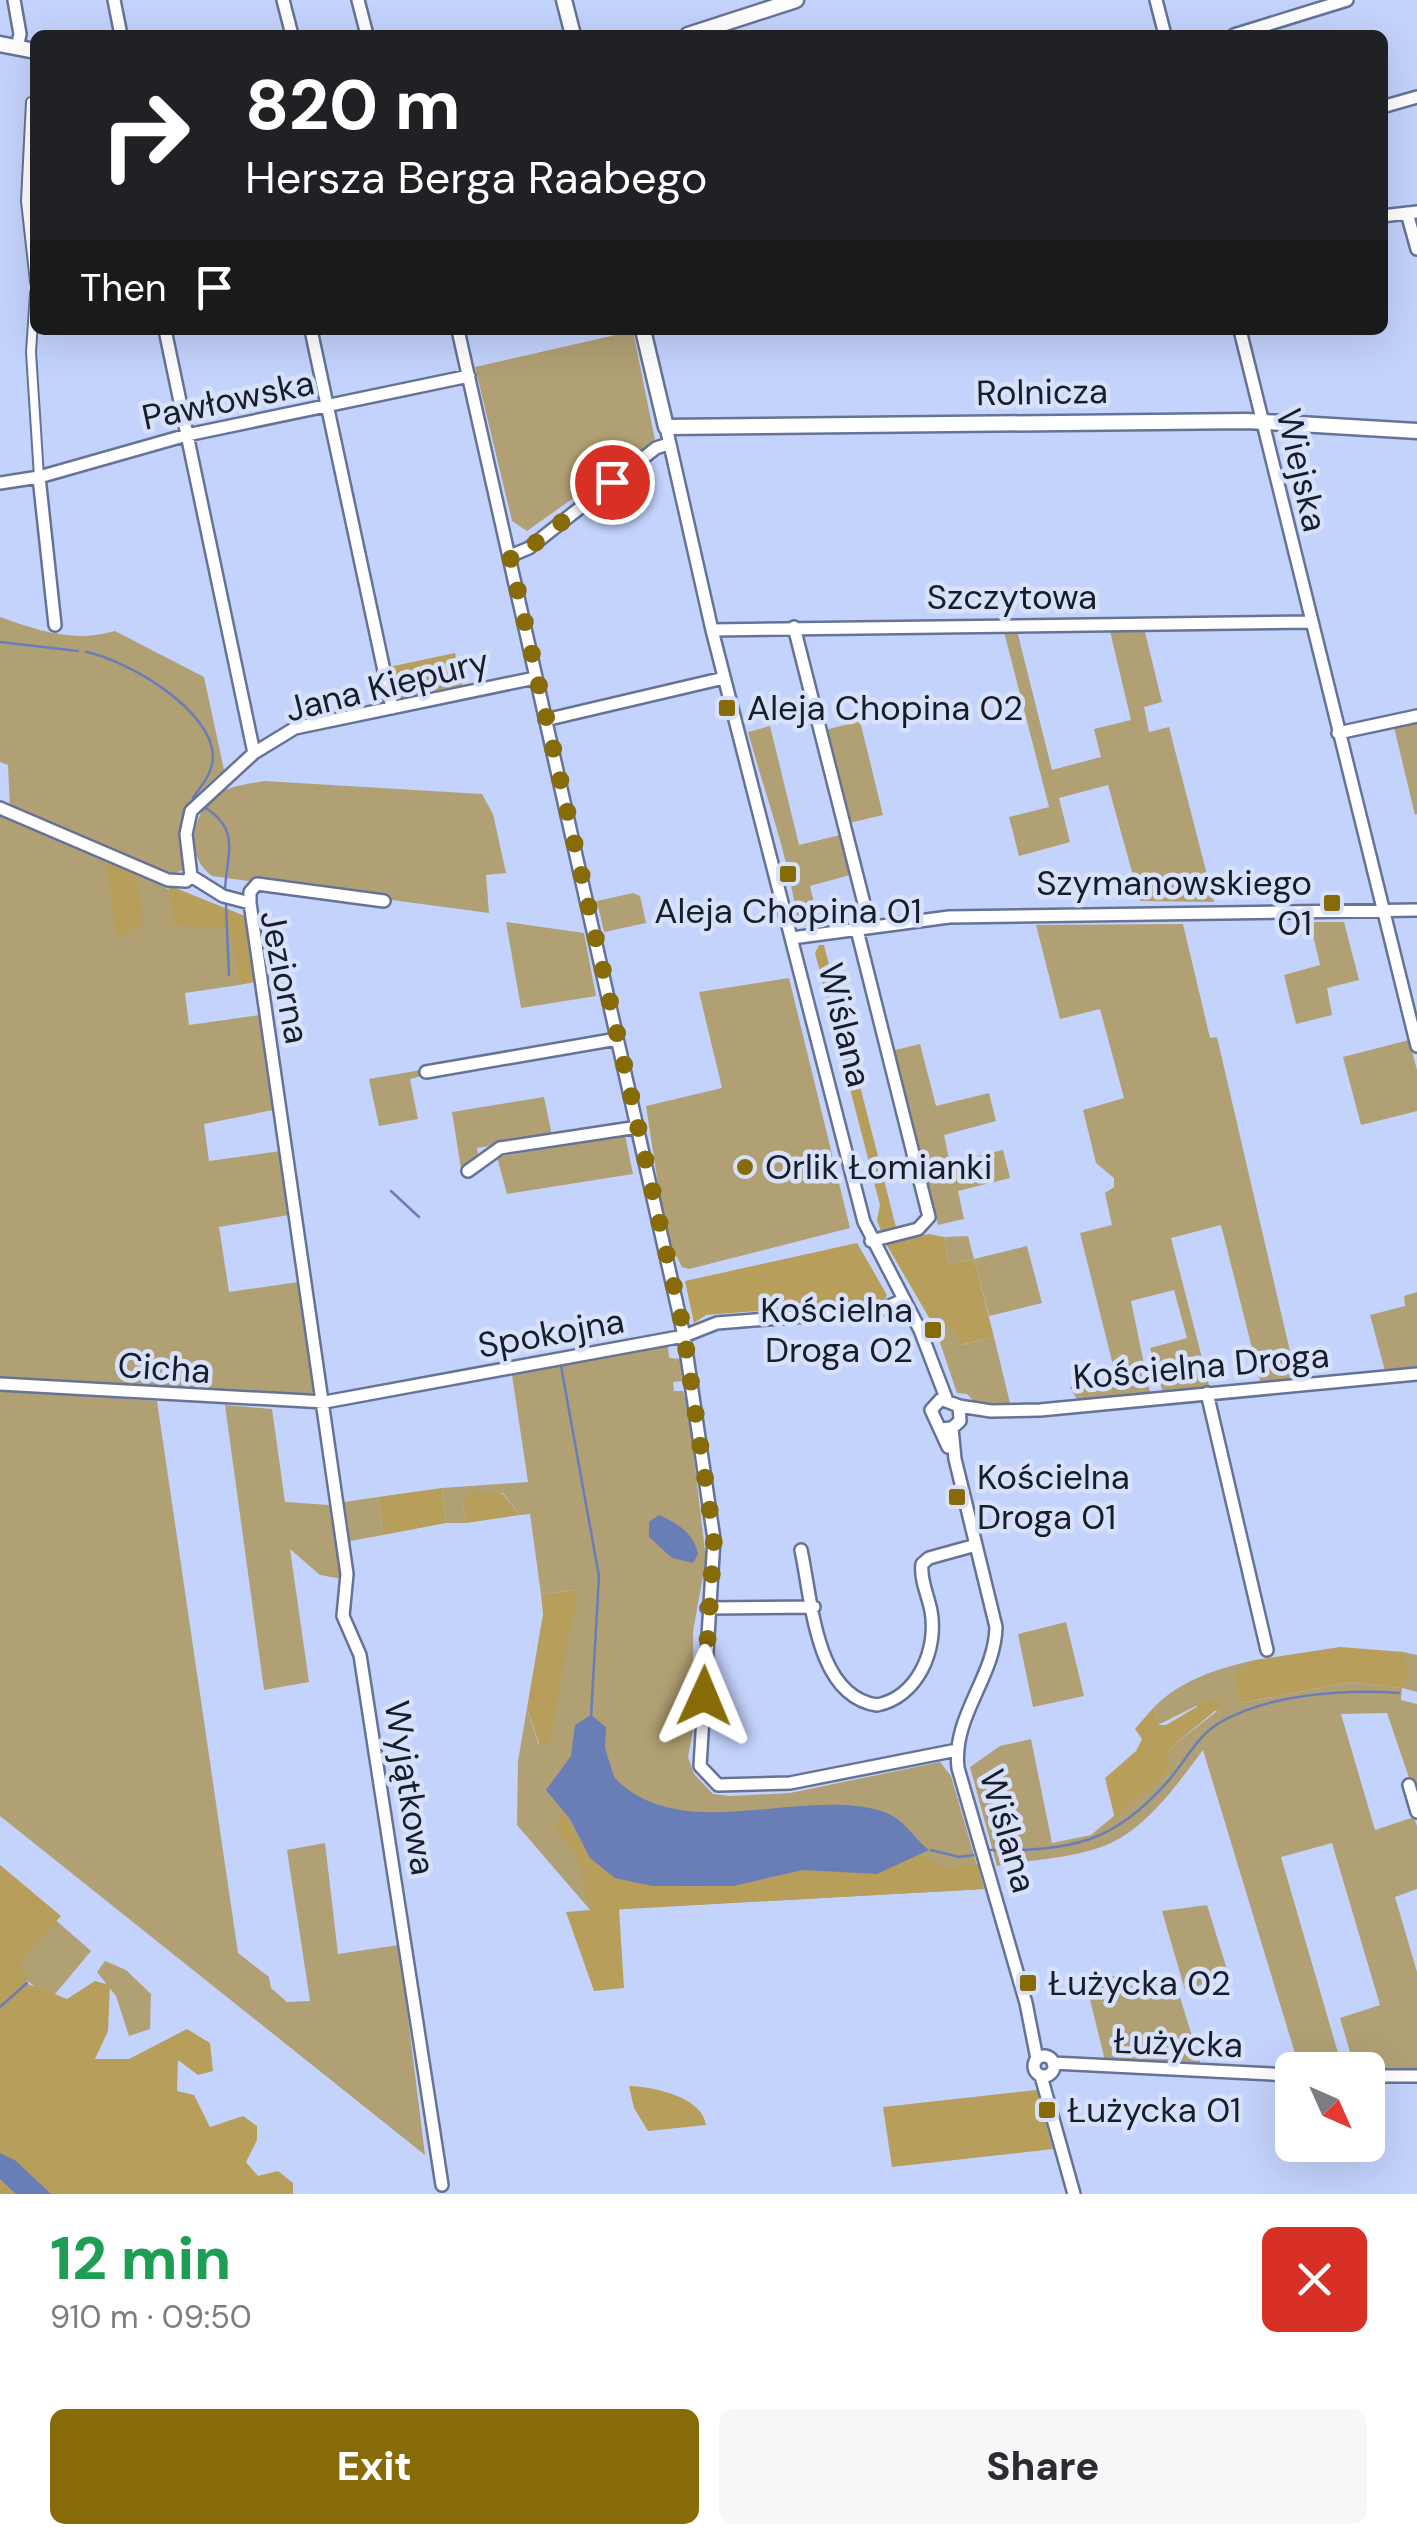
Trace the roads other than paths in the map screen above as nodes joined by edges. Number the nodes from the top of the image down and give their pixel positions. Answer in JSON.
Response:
{"nodes":[{"id":1,"x":14,"y":0,"type":"edge"},
{"id":2,"x":114,"y":0,"type":"edge"},
{"id":3,"x":283,"y":0,"type":"edge"},
{"id":4,"x":358,"y":0,"type":"edge"},
{"id":5,"x":564,"y":0,"type":"edge"},
{"id":6,"x":796,"y":0,"type":"edge"},
{"id":7,"x":1156,"y":0,"type":"edge"},
{"id":8,"x":1347,"y":0,"type":"edge"},
{"id":9,"x":120,"y":30,"type":"edge"},
{"id":10,"x":291,"y":30,"type":"edge"},
{"id":11,"x":366,"y":30,"type":"edge"},
{"id":12,"x":572,"y":30,"type":"edge"},
{"id":13,"x":703,"y":30,"type":"edge"},
{"id":14,"x":1164,"y":30,"type":"edge"},
{"id":15,"x":1250,"y":30,"type":"edge"},
{"id":16,"x":0,"y":44,"type":"edge"},
{"id":17,"x":18,"y":48,"type":"junction"},
{"id":18,"x":30,"y":50,"type":"edge"},
{"id":19,"x":1417,"y":97,"type":"edge"},
{"id":20,"x":1388,"y":105,"type":"edge"},
{"id":21,"x":30,"y":122,"type":"edge"},
{"id":22,"x":1412,"y":212,"type":"edge"},
{"id":23,"x":30,"y":237,"type":"edge"},
{"id":24,"x":1417,"y":250,"type":"edge"},
{"id":25,"x":32,"y":335,"type":"edge"},
{"id":26,"x":166,"y":335,"type":"edge"},
{"id":27,"x":312,"y":335,"type":"edge"},
{"id":28,"x":459,"y":335,"type":"edge"},
{"id":29,"x":644,"y":335,"type":"edge"},
{"id":30,"x":1241,"y":335,"type":"edge"},
{"id":31,"x":469,"y":376,"type":"junction"},
{"id":32,"x":327,"y":406,"type":"junction"},
{"id":33,"x":1262,"y":421,"type":"junction"},
{"id":34,"x":666,"y":427,"type":"junction"},
{"id":35,"x":1417,"y":430,"type":"edge"},
{"id":36,"x":187,"y":435,"type":"junction"},
{"id":37,"x":668,"y":444,"type":"junction"},
{"id":38,"x":38,"y":477,"type":"junction"},
{"id":39,"x":0,"y":482,"type":"edge"},
{"id":40,"x":510,"y":556,"type":"junction"},
{"id":41,"x":1311,"y":622,"type":"junction"},
{"id":42,"x":56,"y":625,"type":"dead end"},
{"id":43,"x":794,"y":627,"type":"junction"},
{"id":44,"x":712,"y":630,"type":"junction"},
{"id":45,"x":535,"y":678,"type":"junction"},
{"id":46,"x":724,"y":678,"type":"junction"},
{"id":47,"x":392,"y":708,"type":"junction"},
{"id":48,"x":1417,"y":716,"type":"edge"},
{"id":49,"x":545,"y":720,"type":"junction"},
{"id":50,"x":1338,"y":733,"type":"junction"},
{"id":51,"x":254,"y":753,"type":"junction"},
{"id":52,"x":0,"y":808,"type":"edge"},
{"id":53,"x":191,"y":876,"type":"junction"},
{"id":54,"x":384,"y":901,"type":"dead end"},
{"id":55,"x":250,"y":903,"type":"junction"},
{"id":56,"x":1417,"y":910,"type":"edge"},
{"id":57,"x":1384,"y":911,"type":"junction"},
{"id":58,"x":864,"y":928,"type":"junction"},
{"id":59,"x":792,"y":938,"type":"junction"},
{"id":60,"x":618,"y":1039,"type":"junction"},
{"id":61,"x":1417,"y":1046,"type":"edge"},
{"id":62,"x":426,"y":1072,"type":"dead end"},
{"id":63,"x":638,"y":1127,"type":"junction"},
{"id":64,"x":468,"y":1171,"type":"dead end"},
{"id":65,"x":872,"y":1240,"type":"junction"},
{"id":66,"x":903,"y":1300,"type":"junction"},
{"id":67,"x":684,"y":1336,"type":"junction"},
{"id":68,"x":1417,"y":1374,"type":"edge"},
{"id":69,"x":0,"y":1384,"type":"edge"},
{"id":70,"x":1208,"y":1393,"type":"junction"},
{"id":71,"x":942,"y":1400,"type":"junction"},
{"id":72,"x":325,"y":1402,"type":"junction"},
{"id":73,"x":960,"y":1406,"type":"junction"},
{"id":74,"x":991,"y":1411,"type":"junction"},
{"id":75,"x":951,"y":1426,"type":"junction"},
{"id":76,"x":976,"y":1545,"type":"junction"},
{"id":77,"x":801,"y":1550,"type":"dead end"},
{"id":78,"x":814,"y":1607,"type":"junction"},
{"id":79,"x":708,"y":1608,"type":"junction"},
{"id":80,"x":1267,"y":1650,"type":"dead end"},
{"id":81,"x":957,"y":1750,"type":"junction"},
{"id":82,"x":1409,"y":1785,"type":"dead end"},
{"id":83,"x":1417,"y":1812,"type":"edge"},
{"id":84,"x":1047,"y":2066,"type":"junction"},
{"id":85,"x":1275,"y":2074,"type":"edge"},
{"id":86,"x":1385,"y":2076,"type":"edge"},
{"id":87,"x":1417,"y":2076,"type":"edge"},
{"id":88,"x":442,"y":2185,"type":"dead end"},
{"id":89,"x":1074,"y":2194,"type":"edge"}],
"edges":[{"from":1,"to":17,"type":"street"},
{"from":2,"to":9,"type":"street"},
{"from":3,"to":10,"type":"street"},
{"from":4,"to":11,"type":"street"},
{"from":5,"to":12,"type":"street"},
{"from":6,"to":13,"type":"street"},
{"from":7,"to":14,"type":"street"},
{"from":8,"to":15,"type":"street"},
{"from":16,"to":17,"type":"street"},
{"from":17,"to":18,"type":"street"},
{"from":19,"to":20,"type":"street"},
{"from":21,"to":23,"type":"street"},
{"from":22,"to":24,"type":"street"},
{"from":25,"to":38,"type":"street"},
{"from":26,"to":36,"type":"street"},
{"from":27,"to":32,"type":"street"},
{"from":28,"to":31,"type":"street"},
{"from":29,"to":34,"type":"street","name":"Wiślana"},
{"from":30,"to":33,"type":"street","name":"Wiejska"},
{"from":31,"to":32,"type":"street","name":"Pawłowska"},
{"from":31,"to":40,"type":"street"},
{"from":32,"to":36,"type":"street","name":"Pawłowska"},
{"from":32,"to":47,"type":"street"},
{"from":33,"to":34,"type":"street","name":"Rolnicza"},
{"from":33,"to":35,"type":"street","name":"Rolnicza"},
{"from":33,"to":41,"type":"street","name":"Wiejska"},
{"from":34,"to":37,"type":"street","name":"Wiślana"},
{"from":36,"to":38,"type":"street","name":"Pawłowska"},
{"from":36,"to":51,"type":"street"},
{"from":37,"to":40,"type":"street"},
{"from":37,"to":44,"type":"street","name":"Wiślana"},
{"from":38,"to":39,"type":"street","name":"Pawłowska"},
{"from":38,"to":42,"type":"street"},
{"from":40,"to":45,"type":"street"},
{"from":41,"to":43,"type":"street","name":"Szczytowa"},
{"from":41,"to":50,"type":"street","name":"Wiejska"},
{"from":43,"to":44,"type":"street","name":"Szczytowa"},
{"from":43,"to":58,"type":"street"},
{"from":44,"to":46,"type":"street","name":"Wiślana"},
{"from":45,"to":47,"type":"street","name":"Jana Kiepury"},
{"from":45,"to":49,"type":"street"},
{"from":46,"to":49,"type":"street"},
{"from":46,"to":59,"type":"street","name":"Wiślana"},
{"from":47,"to":51,"type":"street","name":"Jana Kiepury"},
{"from":48,"to":50,"type":"street"},
{"from":49,"to":60,"type":"street"},
{"from":50,"to":57,"type":"street","name":"Wiejska"},
{"from":51,"to":53,"type":"street"},
{"from":52,"to":53,"type":"street"},
{"from":53,"to":55,"type":"street","name":"Jeziorna"},
{"from":54,"to":55,"type":"street"},
{"from":55,"to":72,"type":"street","name":"Jeziorna"},
{"from":56,"to":57,"type":"street"},
{"from":57,"to":58,"type":"street"},
{"from":57,"to":61,"type":"street","name":"Wiejska"},
{"from":58,"to":59,"type":"street"},
{"from":58,"to":65,"type":"street"},
{"from":59,"to":65,"type":"street","name":"Wiślana"},
{"from":60,"to":62,"type":"street"},
{"from":60,"to":63,"type":"street"},
{"from":63,"to":64,"type":"street"},
{"from":63,"to":67,"type":"street"},
{"from":65,"to":66,"type":"street","name":"Wiślana"},
{"from":66,"to":67,"type":"street","name":"Spokojna"},
{"from":66,"to":71,"type":"street","name":"Wiślana"},
{"from":67,"to":72,"type":"street","name":"Spokojna"},
{"from":67,"to":79,"type":"street"},
{"from":68,"to":70,"type":"street","name":"Kościelna Droga"},
{"from":69,"to":72,"type":"street","name":"Cicha"},
{"from":70,"to":74,"type":"street","name":"Kościelna Droga"},
{"from":70,"to":80,"type":"street"},
{"from":71,"to":73,"type":"street"},
{"from":71,"to":75,"type":"street","name":"Wiślana"},
{"from":72,"to":88,"type":"street","name":"Wyjątkowa"},
{"from":73,"to":74,"type":"street","name":"Kościelna Droga"},
{"from":73,"to":75,"type":"street"},
{"from":74,"to":75,"type":"street","name":"Kościelna Droga"},
{"from":75,"to":76,"type":"street","name":"Wiślana"},
{"from":76,"to":78,"type":"street"},
{"from":76,"to":81,"type":"street","name":"Wiślana"},
{"from":77,"to":78,"type":"street"},
{"from":78,"to":79,"type":"street"},
{"from":79,"to":81,"type":"street"},
{"from":81,"to":84,"type":"street","name":"Wiślana"},
{"from":82,"to":83,"type":"street"},
{"from":84,"to":85,"type":"street","name":"Łużycka"},
{"from":84,"to":89,"type":"street","name":"Wiślana"},
{"from":86,"to":87,"type":"street"}]}
